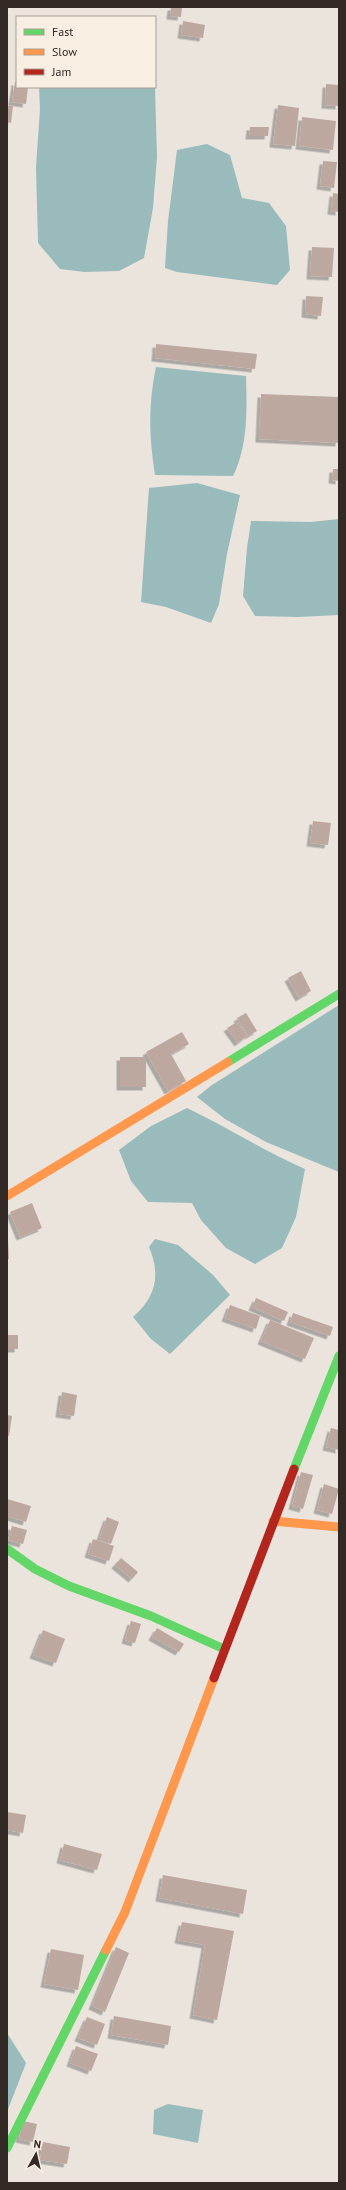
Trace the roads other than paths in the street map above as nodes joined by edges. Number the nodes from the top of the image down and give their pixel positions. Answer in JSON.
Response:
{"nodes":[{"id":1,"x":339,"y":994,"type":"edge"},
{"id":2,"x":7,"y":1196,"type":"edge"},
{"id":3,"x":339,"y":1356,"type":"edge"},
{"id":4,"x":273,"y":1521,"type":"junction"},
{"id":5,"x":339,"y":1527,"type":"edge"},
{"id":6,"x":7,"y":1549,"type":"edge"},
{"id":7,"x":224,"y":1649,"type":"junction"},
{"id":8,"x":7,"y":2148,"type":"edge"}],
"edges":[{"from":1,"to":2,"type":"street"},
{"from":3,"to":4,"type":"street"},
{"from":4,"to":5,"type":"street"},
{"from":4,"to":7,"type":"street"},
{"from":6,"to":7,"type":"street"},
{"from":7,"to":8,"type":"street"}]}
